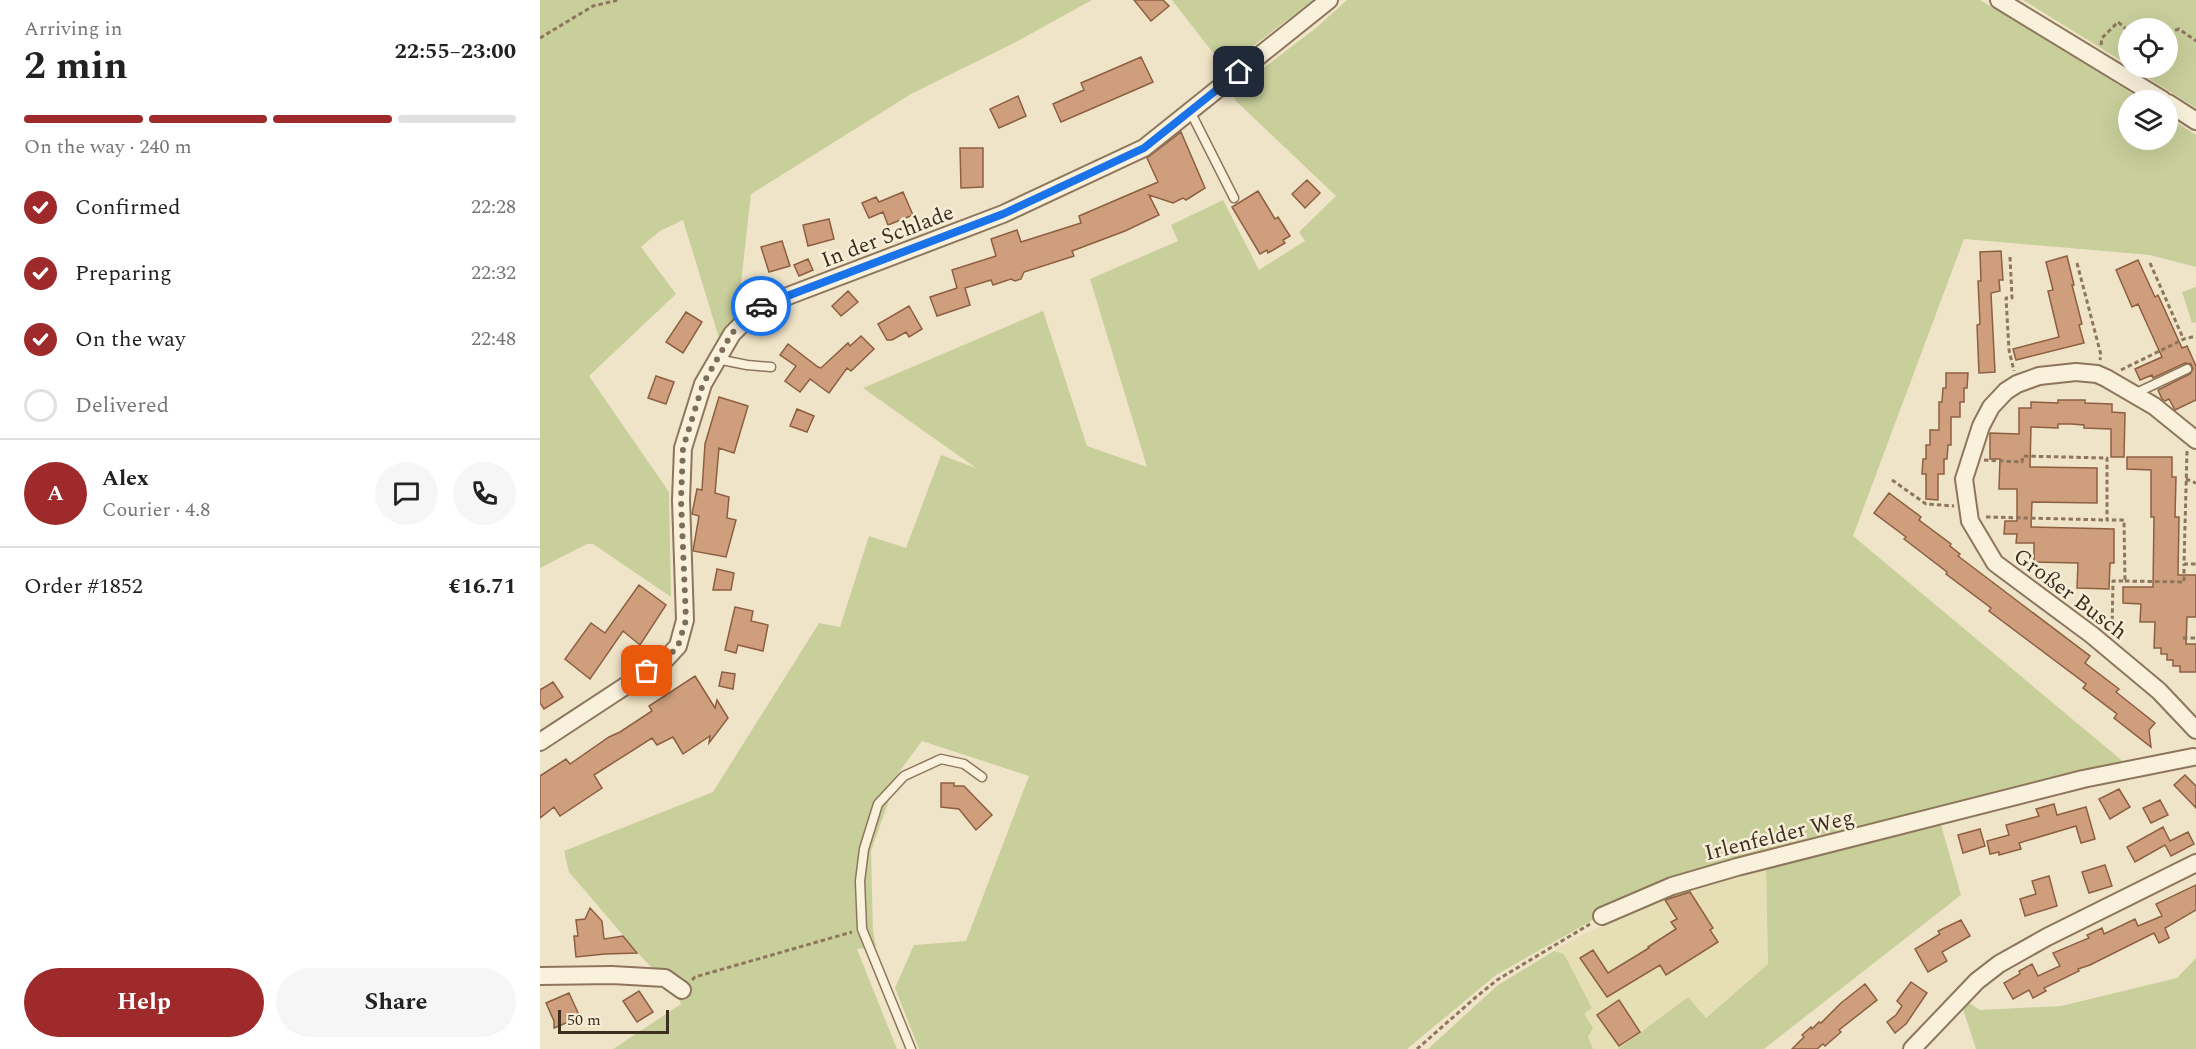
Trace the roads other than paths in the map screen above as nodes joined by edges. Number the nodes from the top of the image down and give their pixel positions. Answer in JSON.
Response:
{"nodes":[{"id":1,"x":1329,"y":0,"type":"edge"},
{"id":2,"x":1999,"y":0,"type":"edge"},
{"id":3,"x":2147,"y":90,"type":"edge"},
{"id":4,"x":2178,"y":109,"type":"edge"},
{"id":5,"x":1190,"y":111,"type":"junction"},
{"id":6,"x":2196,"y":121,"type":"edge"},
{"id":7,"x":1234,"y":198,"type":"dead end"},
{"id":8,"x":717,"y":359,"type":"junction"},
{"id":9,"x":771,"y":367,"type":"dead end"},
{"id":10,"x":2187,"y":369,"type":"dead end"},
{"id":11,"x":2134,"y":394,"type":"junction"},
{"id":12,"x":2192,"y":436,"type":"edge"},
{"id":13,"x":2196,"y":730,"type":"edge"},
{"id":14,"x":2196,"y":736,"type":"edge"},
{"id":15,"x":540,"y":742,"type":"edge"},
{"id":16,"x":2195,"y":758,"type":"edge"},
{"id":17,"x":982,"y":777,"type":"dead end"},
{"id":18,"x":2196,"y":863,"type":"edge"},
{"id":19,"x":1602,"y":916,"type":"road end"},
{"id":20,"x":540,"y":976,"type":"edge"},
{"id":21,"x":682,"y":990,"type":"road end"},
{"id":22,"x":911,"y":1049,"type":"edge"},
{"id":23,"x":1912,"y":1049,"type":"edge"}],
"edges":[{"from":1,"to":5,"type":"street","name":"In der Schlade"},
{"from":2,"to":3,"type":"street"},
{"from":4,"to":6,"type":"street"},
{"from":5,"to":7,"type":"lane"},
{"from":5,"to":8,"type":"street","name":"In der Schlade"},
{"from":8,"to":9,"type":"lane"},
{"from":8,"to":15,"type":"street","name":"In der Schlade"},
{"from":10,"to":11,"type":"lane"},
{"from":11,"to":12,"type":"street","name":"Großer Busch"},
{"from":11,"to":13,"type":"street","name":"Großer Busch"},
{"from":14,"to":16,"type":"street","name":"Irlenfelder Weg"},
{"from":16,"to":19,"type":"street","name":"Irlenfelder Weg"},
{"from":17,"to":22,"type":"lane"},
{"from":18,"to":23,"type":"street"},
{"from":20,"to":21,"type":"street"}]}
